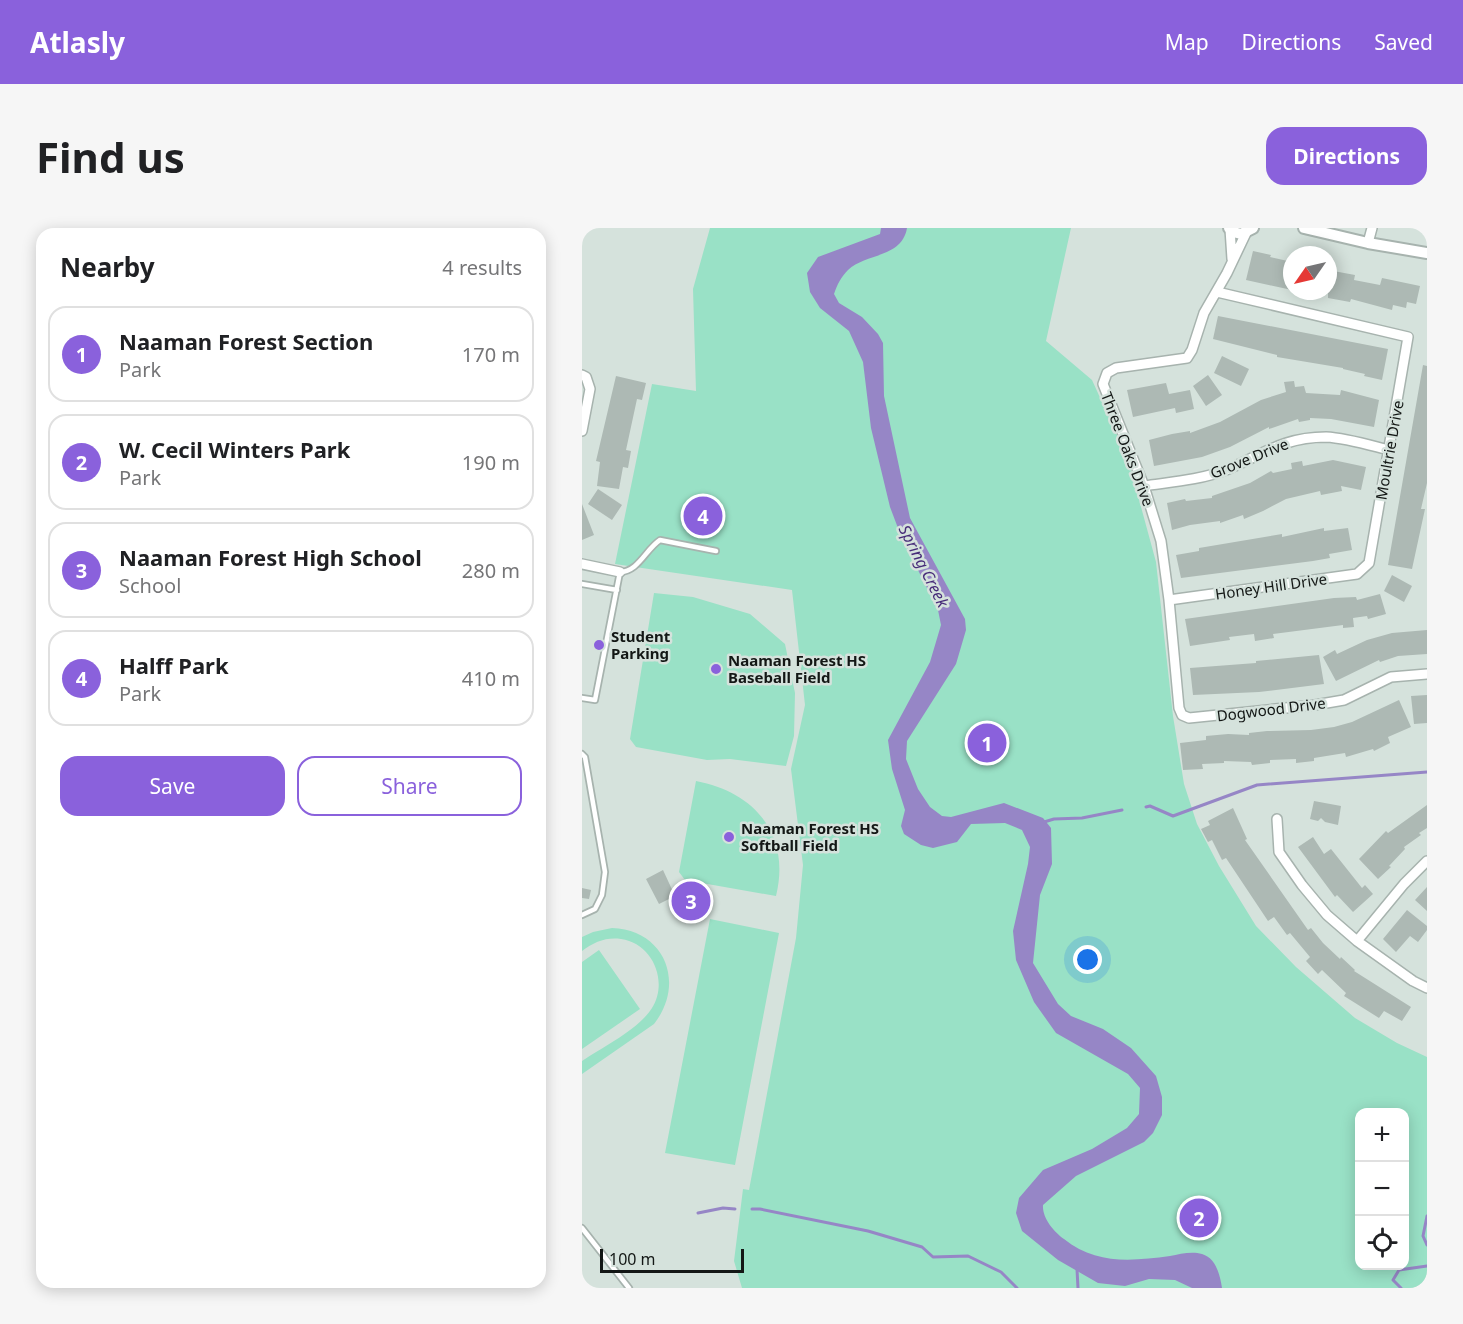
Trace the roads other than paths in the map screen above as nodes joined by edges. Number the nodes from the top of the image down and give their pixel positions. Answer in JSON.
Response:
{"nodes":[{"id":1,"x":1229,"y":228,"type":"edge"},
{"id":2,"x":1304,"y":228,"type":"edge"},
{"id":3,"x":1372,"y":228,"type":"edge"},
{"id":4,"x":1252,"y":229,"type":"edge"},
{"id":5,"x":1368,"y":243,"type":"junction"},
{"id":6,"x":1427,"y":253,"type":"edge"},
{"id":7,"x":1232,"y":259,"type":"junction"},
{"id":8,"x":1216,"y":292,"type":"junction"},
{"id":9,"x":584,"y":376,"type":"edge"},
{"id":10,"x":582,"y":431,"type":"edge"},
{"id":11,"x":1389,"y":450,"type":"junction"},
{"id":12,"x":1144,"y":486,"type":"junction"},
{"id":13,"x":716,"y":551,"type":"dead end"},
{"id":14,"x":1368,"y":563,"type":"joint"},
{"id":15,"x":582,"y":564,"type":"edge"},
{"id":16,"x":620,"y":572,"type":"junction"},
{"id":17,"x":582,"y":584,"type":"edge"},
{"id":18,"x":616,"y":590,"type":"junction"},
{"id":19,"x":1169,"y":600,"type":"junction"},
{"id":20,"x":1427,"y":674,"type":"edge"},
{"id":21,"x":582,"y":698,"type":"edge"},
{"id":22,"x":1182,"y":715,"type":"joint"},
{"id":23,"x":582,"y":754,"type":"edge"},
{"id":24,"x":1277,"y":819,"type":"dead end"},
{"id":25,"x":1427,"y":861,"type":"edge"},
{"id":26,"x":582,"y":915,"type":"edge"},
{"id":27,"x":1357,"y":941,"type":"junction"},
{"id":28,"x":1427,"y":988,"type":"edge"},
{"id":29,"x":582,"y":1228,"type":"edge"},
{"id":30,"x":629,"y":1288,"type":"edge"}],
"edges":[{"from":1,"to":4,"type":"street"},
{"from":1,"to":7,"type":"street","name":"Three Oaks Drive"},
{"from":2,"to":5,"type":"street"},
{"from":3,"to":5,"type":"street"},
{"from":4,"to":7,"type":"street","name":"Three Oaks Drive"},
{"from":5,"to":6,"type":"street"},
{"from":7,"to":8,"type":"street","name":"Three Oaks Drive"},
{"from":8,"to":11,"type":"street","name":"Moultrie Drive"},
{"from":8,"to":12,"type":"street","name":"Three Oaks Drive"},
{"from":9,"to":10,"type":"street"},
{"from":11,"to":12,"type":"street","name":"Grove Drive"},
{"from":11,"to":14,"type":"street","name":"Moultrie Drive"},
{"from":12,"to":19,"type":"street","name":"Three Oaks Drive"},
{"from":13,"to":16,"type":"lane"},
{"from":14,"to":19,"type":"street","name":"Honey Hill Drive"},
{"from":15,"to":16,"type":"street"},
{"from":16,"to":18,"type":"lane"},
{"from":17,"to":18,"type":"lane"},
{"from":18,"to":21,"type":"lane"},
{"from":19,"to":22,"type":"street","name":"Three Oaks Drive"},
{"from":20,"to":22,"type":"street","name":"Dogwood Drive"},
{"from":23,"to":26,"type":"lane"},
{"from":24,"to":27,"type":"street"},
{"from":25,"to":27,"type":"street"},
{"from":27,"to":28,"type":"street"},
{"from":29,"to":30,"type":"lane"}]}
